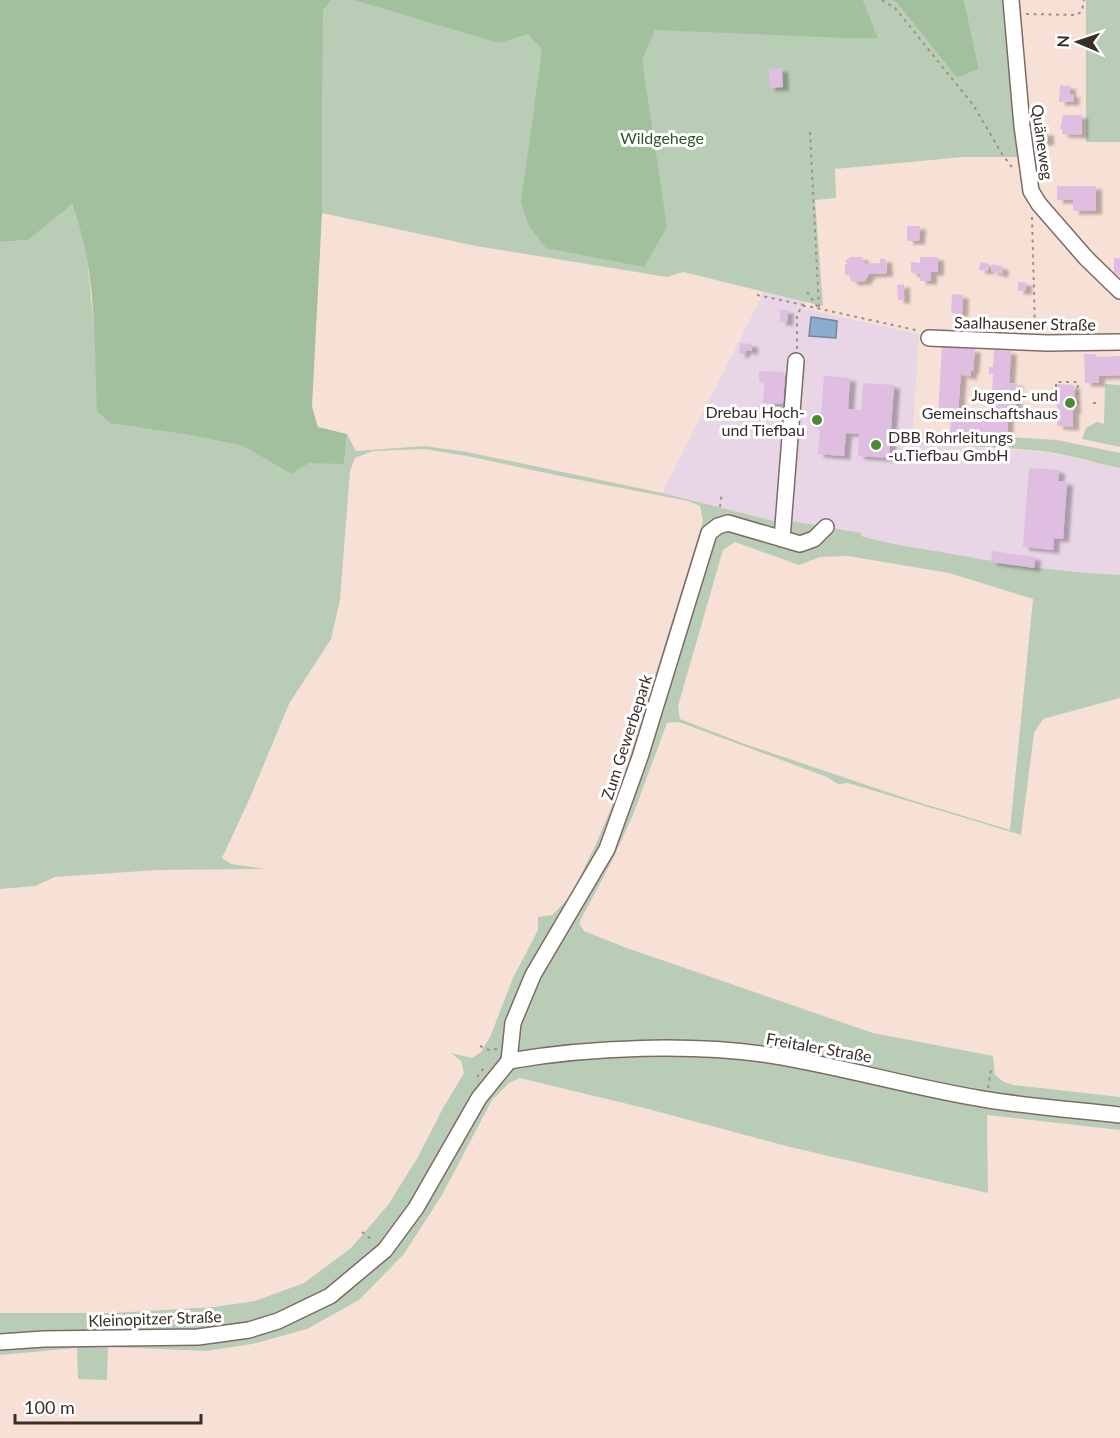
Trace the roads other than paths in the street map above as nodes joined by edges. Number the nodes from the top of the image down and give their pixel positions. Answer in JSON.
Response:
{"nodes":[{"id":1,"x":1011,"y":0,"type":"edge"},
{"id":2,"x":1120,"y":291,"type":"edge"},
{"id":3,"x":929,"y":338,"type":"road end"},
{"id":4,"x":1120,"y":342,"type":"edge"},
{"id":5,"x":796,"y":361,"type":"road end"},
{"id":6,"x":826,"y":527,"type":"dead end"},
{"id":7,"x":782,"y":538,"type":"junction"},
{"id":8,"x":509,"y":1061,"type":"junction"},
{"id":9,"x":1120,"y":1115,"type":"edge"},
{"id":10,"x":0,"y":1342,"type":"edge"}],
"edges":[{"from":1,"to":2,"type":"street","name":"Quäneweg"},
{"from":3,"to":4,"type":"street","name":"Saalhausener Straße"},
{"from":5,"to":7,"type":"street"},
{"from":6,"to":7,"type":"street","name":"Zum Gewerbepark"},
{"from":7,"to":8,"type":"street","name":"Zum Gewerbepark"},
{"from":8,"to":9,"type":"street","name":"Freitaler Straße"},
{"from":8,"to":10,"type":"street","name":"Kleinopitzer Straße"}]}
